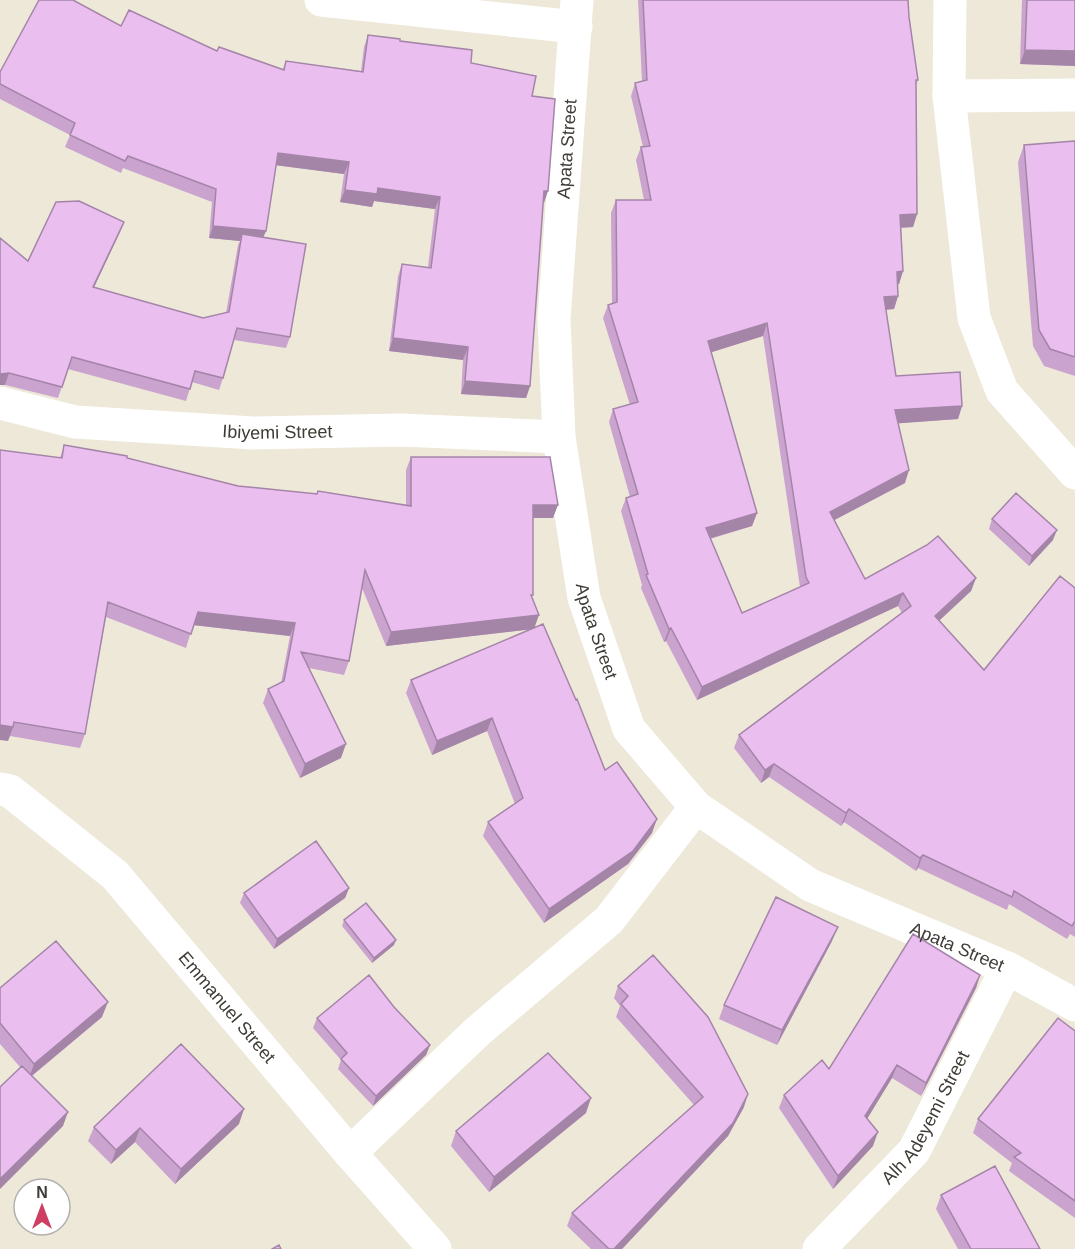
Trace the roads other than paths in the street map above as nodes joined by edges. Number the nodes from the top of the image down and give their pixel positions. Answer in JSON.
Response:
{"nodes":[{"id":1,"x":321,"y":0,"type":"edge"},
{"id":2,"x":951,"y":0,"type":"edge"},
{"id":3,"x":577,"y":14,"type":"edge"},
{"id":4,"x":1075,"y":94,"type":"edge"},
{"id":5,"x":949,"y":96,"type":"junction"},
{"id":6,"x":0,"y":403,"type":"edge"},
{"id":7,"x":559,"y":437,"type":"junction"},
{"id":8,"x":1075,"y":473,"type":"edge"},
{"id":9,"x":0,"y":789,"type":"edge"},
{"id":10,"x":696,"y":807,"type":"junction"},
{"id":11,"x":1007,"y":968,"type":"junction"},
{"id":12,"x":1075,"y":1005,"type":"edge"},
{"id":13,"x":350,"y":1153,"type":"junction"},
{"id":14,"x":435,"y":1249,"type":"edge"},
{"id":15,"x":819,"y":1249,"type":"edge"}],
"edges":[{"from":1,"to":3,"type":"street"},
{"from":2,"to":5,"type":"street"},
{"from":3,"to":7,"type":"street","name":"Apata Street"},
{"from":4,"to":5,"type":"street"},
{"from":5,"to":8,"type":"street"},
{"from":6,"to":7,"type":"street","name":"Ibiyemi Street"},
{"from":7,"to":10,"type":"street","name":"Apata Street"},
{"from":9,"to":13,"type":"street","name":"Emmanuel Street"},
{"from":10,"to":11,"type":"street","name":"Apata Street"},
{"from":10,"to":13,"type":"street"},
{"from":11,"to":12,"type":"street","name":"Apata Street"},
{"from":11,"to":15,"type":"street","name":"Alh Adeyemi Street"},
{"from":13,"to":14,"type":"street","name":"Emmanuel Street"}]}
